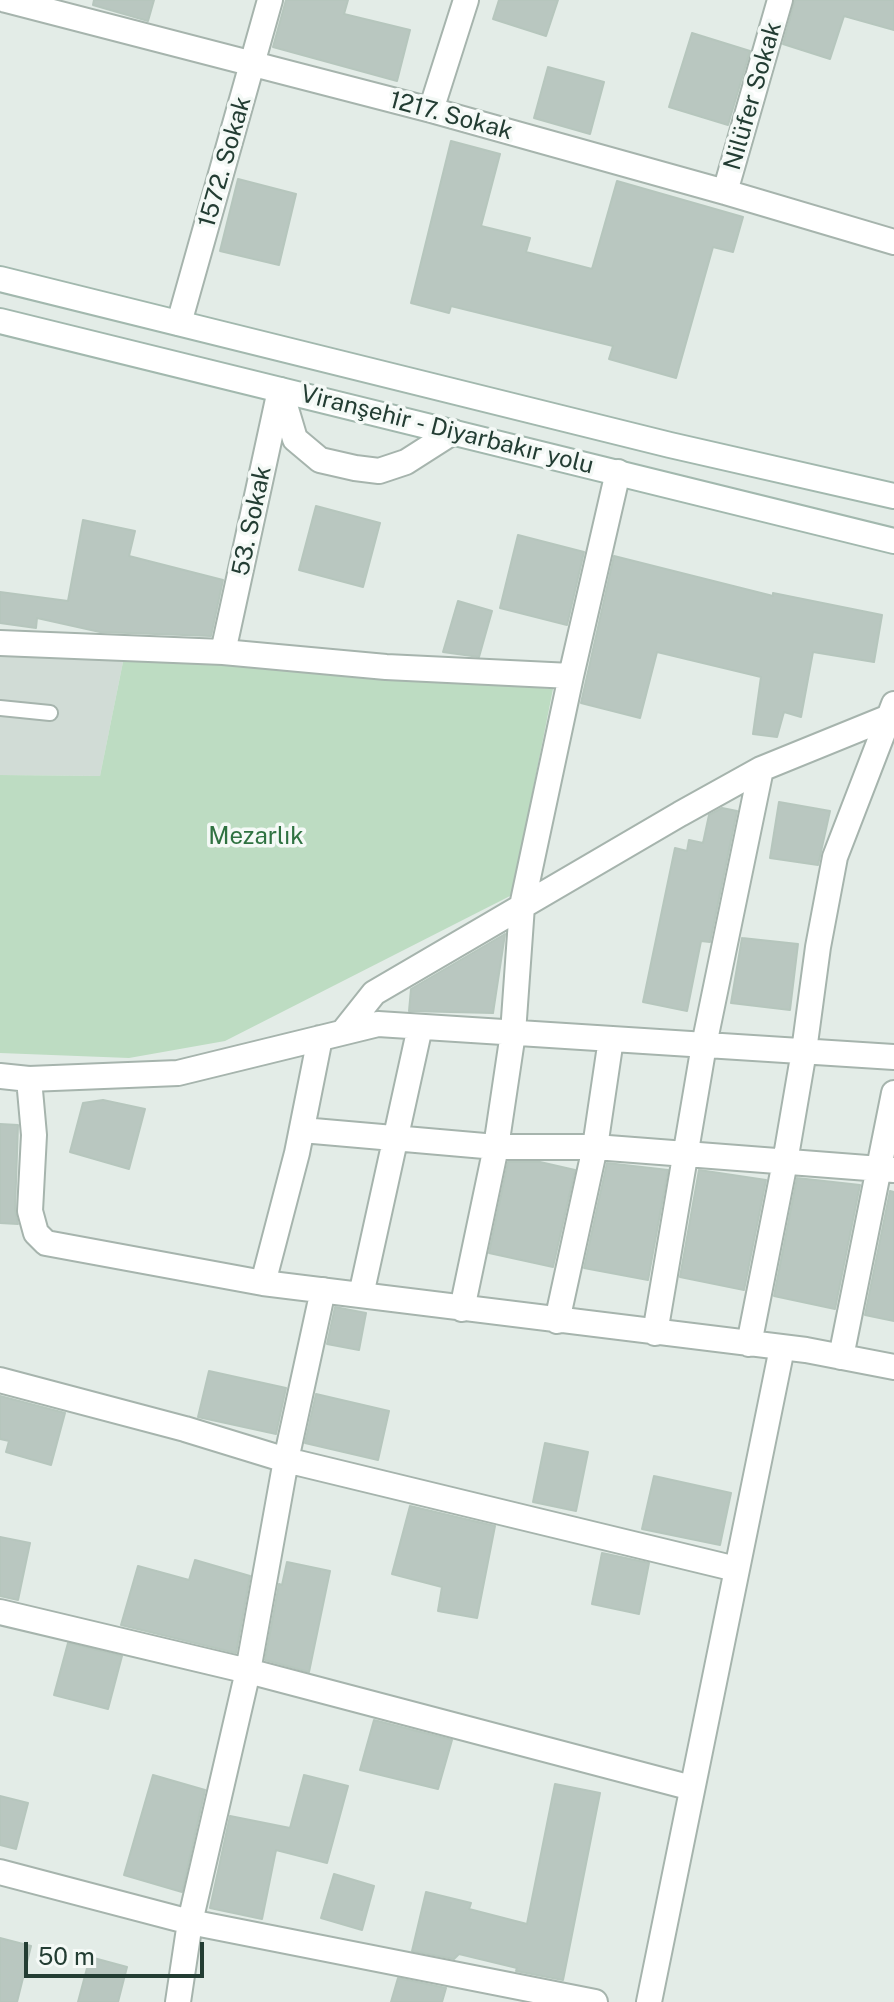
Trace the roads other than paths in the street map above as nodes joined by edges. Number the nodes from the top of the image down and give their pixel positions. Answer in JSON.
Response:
{"nodes":[{"id":1,"x":6,"y":0,"type":"edge"},
{"id":2,"x":270,"y":0,"type":"edge"},
{"id":3,"x":466,"y":0,"type":"edge"},
{"id":4,"x":780,"y":0,"type":"edge"},
{"id":5,"x":253,"y":63,"type":"junction"},
{"id":6,"x":431,"y":110,"type":"junction"},
{"id":7,"x":725,"y":192,"type":"junction"},
{"id":8,"x":894,"y":242,"type":"edge"},
{"id":9,"x":0,"y":279,"type":"edge"},
{"id":10,"x":0,"y":321,"type":"edge"},
{"id":11,"x":179,"y":323,"type":"junction"},
{"id":12,"x":280,"y":390,"type":"junction"},
{"id":13,"x":453,"y":432,"type":"junction"},
{"id":14,"x":618,"y":472,"type":"junction"},
{"id":15,"x":894,"y":496,"type":"edge"},
{"id":16,"x":894,"y":541,"type":"edge"},
{"id":17,"x":0,"y":643,"type":"edge"},
{"id":18,"x":223,"y":652,"type":"junction"},
{"id":19,"x":571,"y":676,"type":"junction"},
{"id":20,"x":0,"y":708,"type":"edge"},
{"id":21,"x":892,"y":710,"type":"edge"},
{"id":22,"x":50,"y":713,"type":"dead end"},
{"id":23,"x":884,"y":759,"type":"edge"},
{"id":24,"x":761,"y":769,"type":"junction"},
{"id":25,"x":522,"y":906,"type":"junction"},
{"id":26,"x":420,"y":1027,"type":"junction"},
{"id":27,"x":513,"y":1033,"type":"junction"},
{"id":28,"x":332,"y":1035,"type":"junction"},
{"id":29,"x":611,"y":1039,"type":"junction"},
{"id":30,"x":704,"y":1045,"type":"junction"},
{"id":31,"x":804,"y":1051,"type":"junction"},
{"id":32,"x":894,"y":1057,"type":"edge"},
{"id":33,"x":0,"y":1076,"type":"edge"},
{"id":34,"x":29,"y":1079,"type":"junction"},
{"id":35,"x":894,"y":1093,"type":"edge"},
{"id":36,"x":302,"y":1130,"type":"junction"},
{"id":37,"x":396,"y":1138,"type":"junction"},
{"id":38,"x":496,"y":1147,"type":"junction"},
{"id":39,"x":595,"y":1147,"type":"junction"},
{"id":40,"x":686,"y":1154,"type":"junction"},
{"id":41,"x":785,"y":1162,"type":"junction"},
{"id":42,"x":888,"y":1169,"type":"edge"},
{"id":43,"x":263,"y":1283,"type":"junction"},
{"id":44,"x":323,"y":1290,"type":"junction"},
{"id":45,"x":361,"y":1295,"type":"junction"},
{"id":46,"x":462,"y":1309,"type":"junction"},
{"id":47,"x":557,"y":1321,"type":"junction"},
{"id":48,"x":655,"y":1333,"type":"junction"},
{"id":49,"x":749,"y":1344,"type":"junction"},
{"id":50,"x":782,"y":1348,"type":"junction"},
{"id":51,"x":841,"y":1357,"type":"junction"},
{"id":52,"x":894,"y":1367,"type":"edge"},
{"id":53,"x":0,"y":1380,"type":"edge"},
{"id":54,"x":286,"y":1460,"type":"junction"},
{"id":55,"x":736,"y":1569,"type":"junction"},
{"id":56,"x":0,"y":1612,"type":"edge"},
{"id":57,"x":248,"y":1671,"type":"junction"},
{"id":58,"x":692,"y":1788,"type":"junction"},
{"id":59,"x":0,"y":1872,"type":"edge"},
{"id":60,"x":190,"y":1922,"type":"junction"},
{"id":61,"x":178,"y":2002,"type":"edge"},
{"id":62,"x":595,"y":2002,"type":"edge"},
{"id":63,"x":649,"y":2002,"type":"edge"}],
"edges":[{"from":1,"to":5,"type":"street","name":"1217. Sokak"},
{"from":2,"to":5,"type":"street","name":"1572. Sokak"},
{"from":3,"to":6,"type":"street"},
{"from":4,"to":7,"type":"street","name":"Nilüfer Sokak"},
{"from":5,"to":6,"type":"street","name":"1217. Sokak"},
{"from":5,"to":11,"type":"street","name":"1572. Sokak"},
{"from":6,"to":7,"type":"street","name":"1217. Sokak"},
{"from":7,"to":8,"type":"street","name":"1217. Sokak"},
{"from":9,"to":11,"type":"street","name":"Viranşehir - Diyarbakır yolu"},
{"from":10,"to":12,"type":"street","name":"Viranşehir - Diyarbakır yolu"},
{"from":11,"to":15,"type":"street","name":"Viranşehir - Diyarbakır yolu"},
{"from":12,"to":13,"type":"street","name":"Viranşehir - Diyarbakır yolu"},
{"from":12,"to":13,"type":"street"},
{"from":12,"to":18,"type":"street","name":"53. Sokak"},
{"from":13,"to":14,"type":"street","name":"Viranşehir - Diyarbakır yolu"},
{"from":14,"to":16,"type":"street","name":"Viranşehir - Diyarbakır yolu"},
{"from":14,"to":19,"type":"street"},
{"from":17,"to":18,"type":"street"},
{"from":18,"to":19,"type":"street"},
{"from":19,"to":25,"type":"street"},
{"from":20,"to":22,"type":"lane"},
{"from":21,"to":23,"type":"street"},
{"from":21,"to":24,"type":"street"},
{"from":23,"to":31,"type":"street"},
{"from":24,"to":25,"type":"street"},
{"from":24,"to":30,"type":"street"},
{"from":25,"to":27,"type":"street"},
{"from":25,"to":28,"type":"street"},
{"from":26,"to":27,"type":"street"},
{"from":26,"to":28,"type":"street"},
{"from":26,"to":37,"type":"street"},
{"from":27,"to":29,"type":"street"},
{"from":27,"to":38,"type":"street"},
{"from":28,"to":34,"type":"street"},
{"from":28,"to":36,"type":"street"},
{"from":29,"to":30,"type":"street"},
{"from":29,"to":39,"type":"street"},
{"from":30,"to":31,"type":"street"},
{"from":30,"to":40,"type":"street"},
{"from":31,"to":32,"type":"street"},
{"from":31,"to":41,"type":"street"},
{"from":33,"to":34,"type":"street"},
{"from":34,"to":43,"type":"street"},
{"from":35,"to":42,"type":"street"},
{"from":36,"to":37,"type":"street"},
{"from":36,"to":43,"type":"street"},
{"from":37,"to":38,"type":"street"},
{"from":37,"to":45,"type":"street"},
{"from":38,"to":39,"type":"street"},
{"from":38,"to":46,"type":"street"},
{"from":39,"to":40,"type":"street"},
{"from":39,"to":47,"type":"street"},
{"from":40,"to":41,"type":"street"},
{"from":40,"to":48,"type":"street"},
{"from":41,"to":42,"type":"street"},
{"from":41,"to":49,"type":"street"},
{"from":42,"to":51,"type":"street"},
{"from":43,"to":44,"type":"street"},
{"from":44,"to":45,"type":"street"},
{"from":44,"to":54,"type":"street"},
{"from":45,"to":46,"type":"street"},
{"from":46,"to":47,"type":"street"},
{"from":47,"to":48,"type":"street"},
{"from":48,"to":49,"type":"street"},
{"from":49,"to":50,"type":"street"},
{"from":50,"to":51,"type":"street"},
{"from":50,"to":55,"type":"street"},
{"from":51,"to":52,"type":"street"},
{"from":53,"to":54,"type":"street"},
{"from":54,"to":55,"type":"street"},
{"from":54,"to":57,"type":"street"},
{"from":55,"to":58,"type":"street"},
{"from":56,"to":57,"type":"street"},
{"from":57,"to":58,"type":"street"},
{"from":57,"to":60,"type":"street"},
{"from":58,"to":63,"type":"street"},
{"from":59,"to":60,"type":"street"},
{"from":60,"to":61,"type":"street"},
{"from":60,"to":62,"type":"street"}]}
